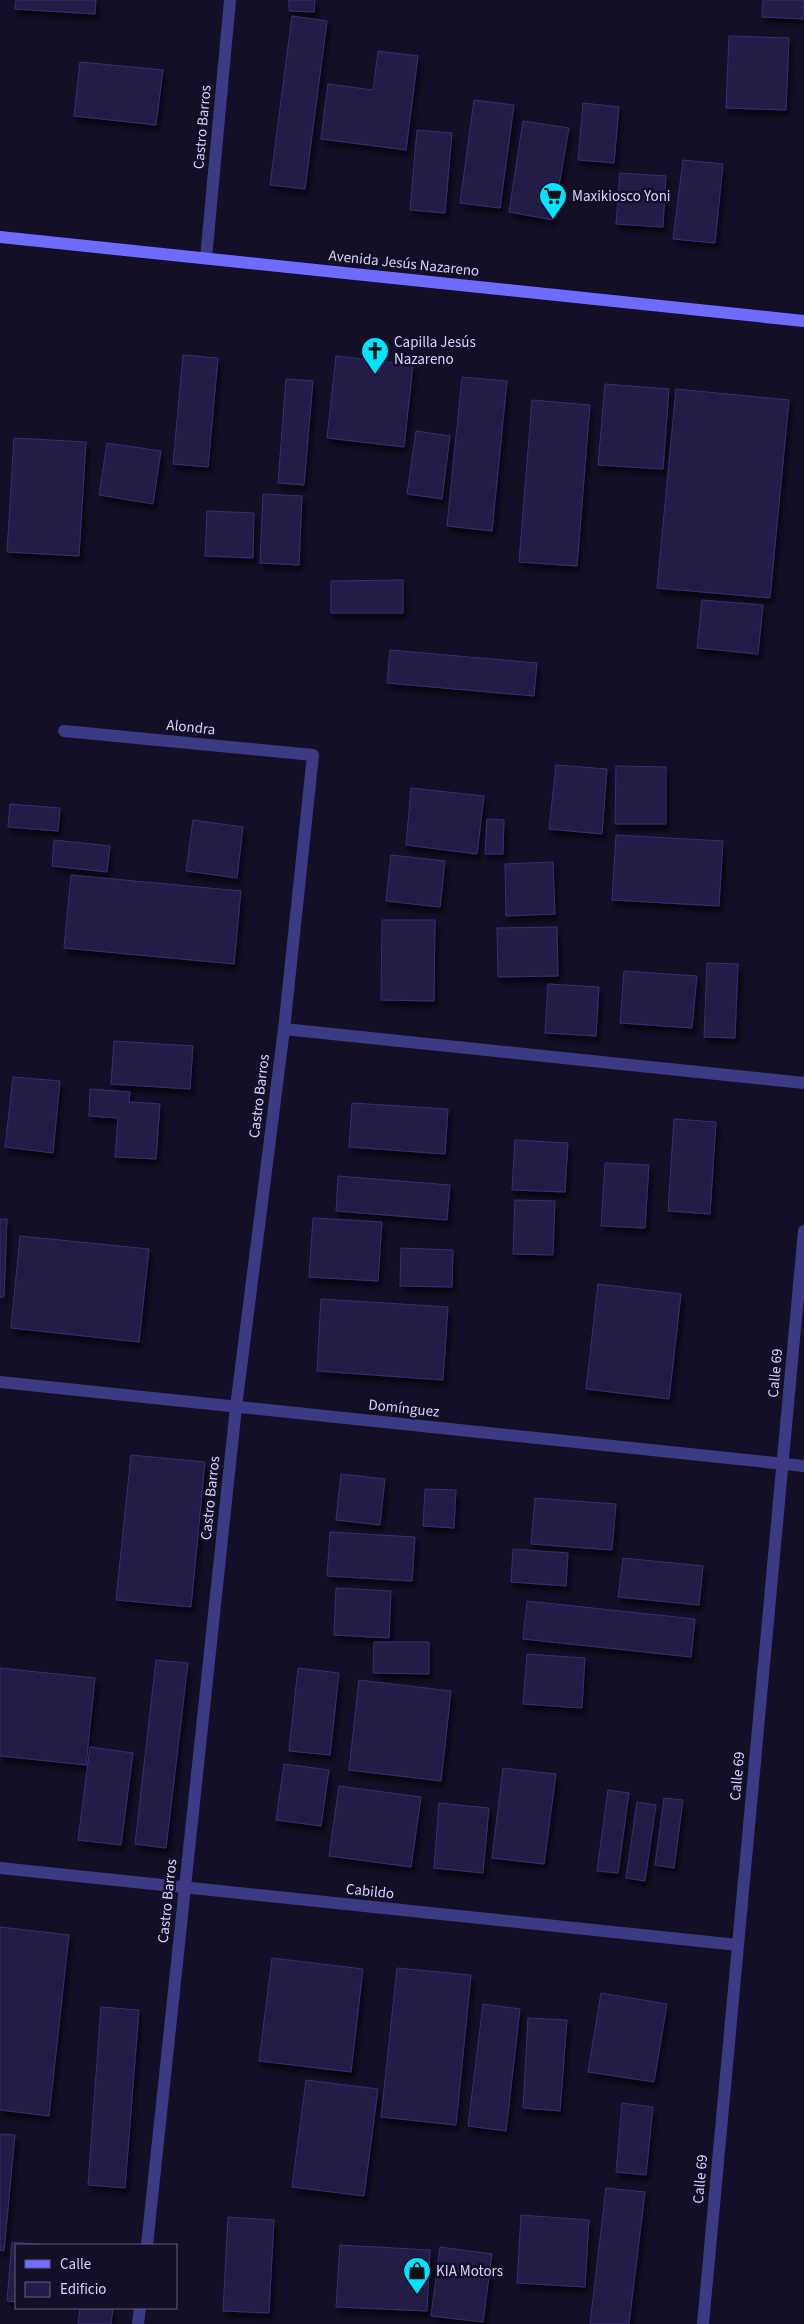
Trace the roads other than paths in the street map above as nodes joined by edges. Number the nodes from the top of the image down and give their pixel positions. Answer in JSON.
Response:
{"nodes":[{"id":1,"x":230,"y":0,"type":"edge"},
{"id":2,"x":0,"y":237,"type":"edge"},
{"id":3,"x":206,"y":258,"type":"junction"},
{"id":4,"x":804,"y":321,"type":"edge"},
{"id":5,"x":64,"y":731,"type":"dead end"},
{"id":6,"x":314,"y":755,"type":"joint"},
{"id":7,"x":284,"y":1029,"type":"junction"},
{"id":8,"x":804,"y":1083,"type":"edge"},
{"id":9,"x":804,"y":1231,"type":"edge"},
{"id":10,"x":0,"y":1382,"type":"edge"},
{"id":11,"x":236,"y":1407,"type":"junction"},
{"id":12,"x":782,"y":1463,"type":"junction"},
{"id":13,"x":804,"y":1466,"type":"edge"},
{"id":14,"x":0,"y":1868,"type":"edge"},
{"id":15,"x":184,"y":1888,"type":"junction"},
{"id":16,"x":738,"y":1945,"type":"junction"},
{"id":17,"x":147,"y":2244,"type":"edge"},
{"id":18,"x":140,"y":2309,"type":"edge"},
{"id":19,"x":138,"y":2324,"type":"edge"},
{"id":20,"x":703,"y":2324,"type":"edge"}],
"edges":[{"from":1,"to":3,"type":"street","name":"Castro Barros"},
{"from":2,"to":3,"type":"main road","name":"Avenida Jesús Nazareno"},
{"from":3,"to":4,"type":"main road","name":"Avenida Jesús Nazareno"},
{"from":5,"to":6,"type":"street","name":"Alondra"},
{"from":6,"to":7,"type":"street","name":"Castro Barros"},
{"from":7,"to":8,"type":"street"},
{"from":7,"to":11,"type":"street","name":"Castro Barros"},
{"from":9,"to":12,"type":"street","name":"Calle 69"},
{"from":10,"to":11,"type":"street","name":"Domínguez"},
{"from":11,"to":12,"type":"street","name":"Domínguez"},
{"from":11,"to":15,"type":"street","name":"Castro Barros"},
{"from":12,"to":13,"type":"street","name":"Domínguez"},
{"from":12,"to":16,"type":"street","name":"Calle 69"},
{"from":14,"to":15,"type":"street","name":"Cabildo"},
{"from":15,"to":16,"type":"street","name":"Cabildo"},
{"from":15,"to":17,"type":"street","name":"Castro Barros"},
{"from":16,"to":20,"type":"street","name":"Calle 69"},
{"from":18,"to":19,"type":"street"}]}
